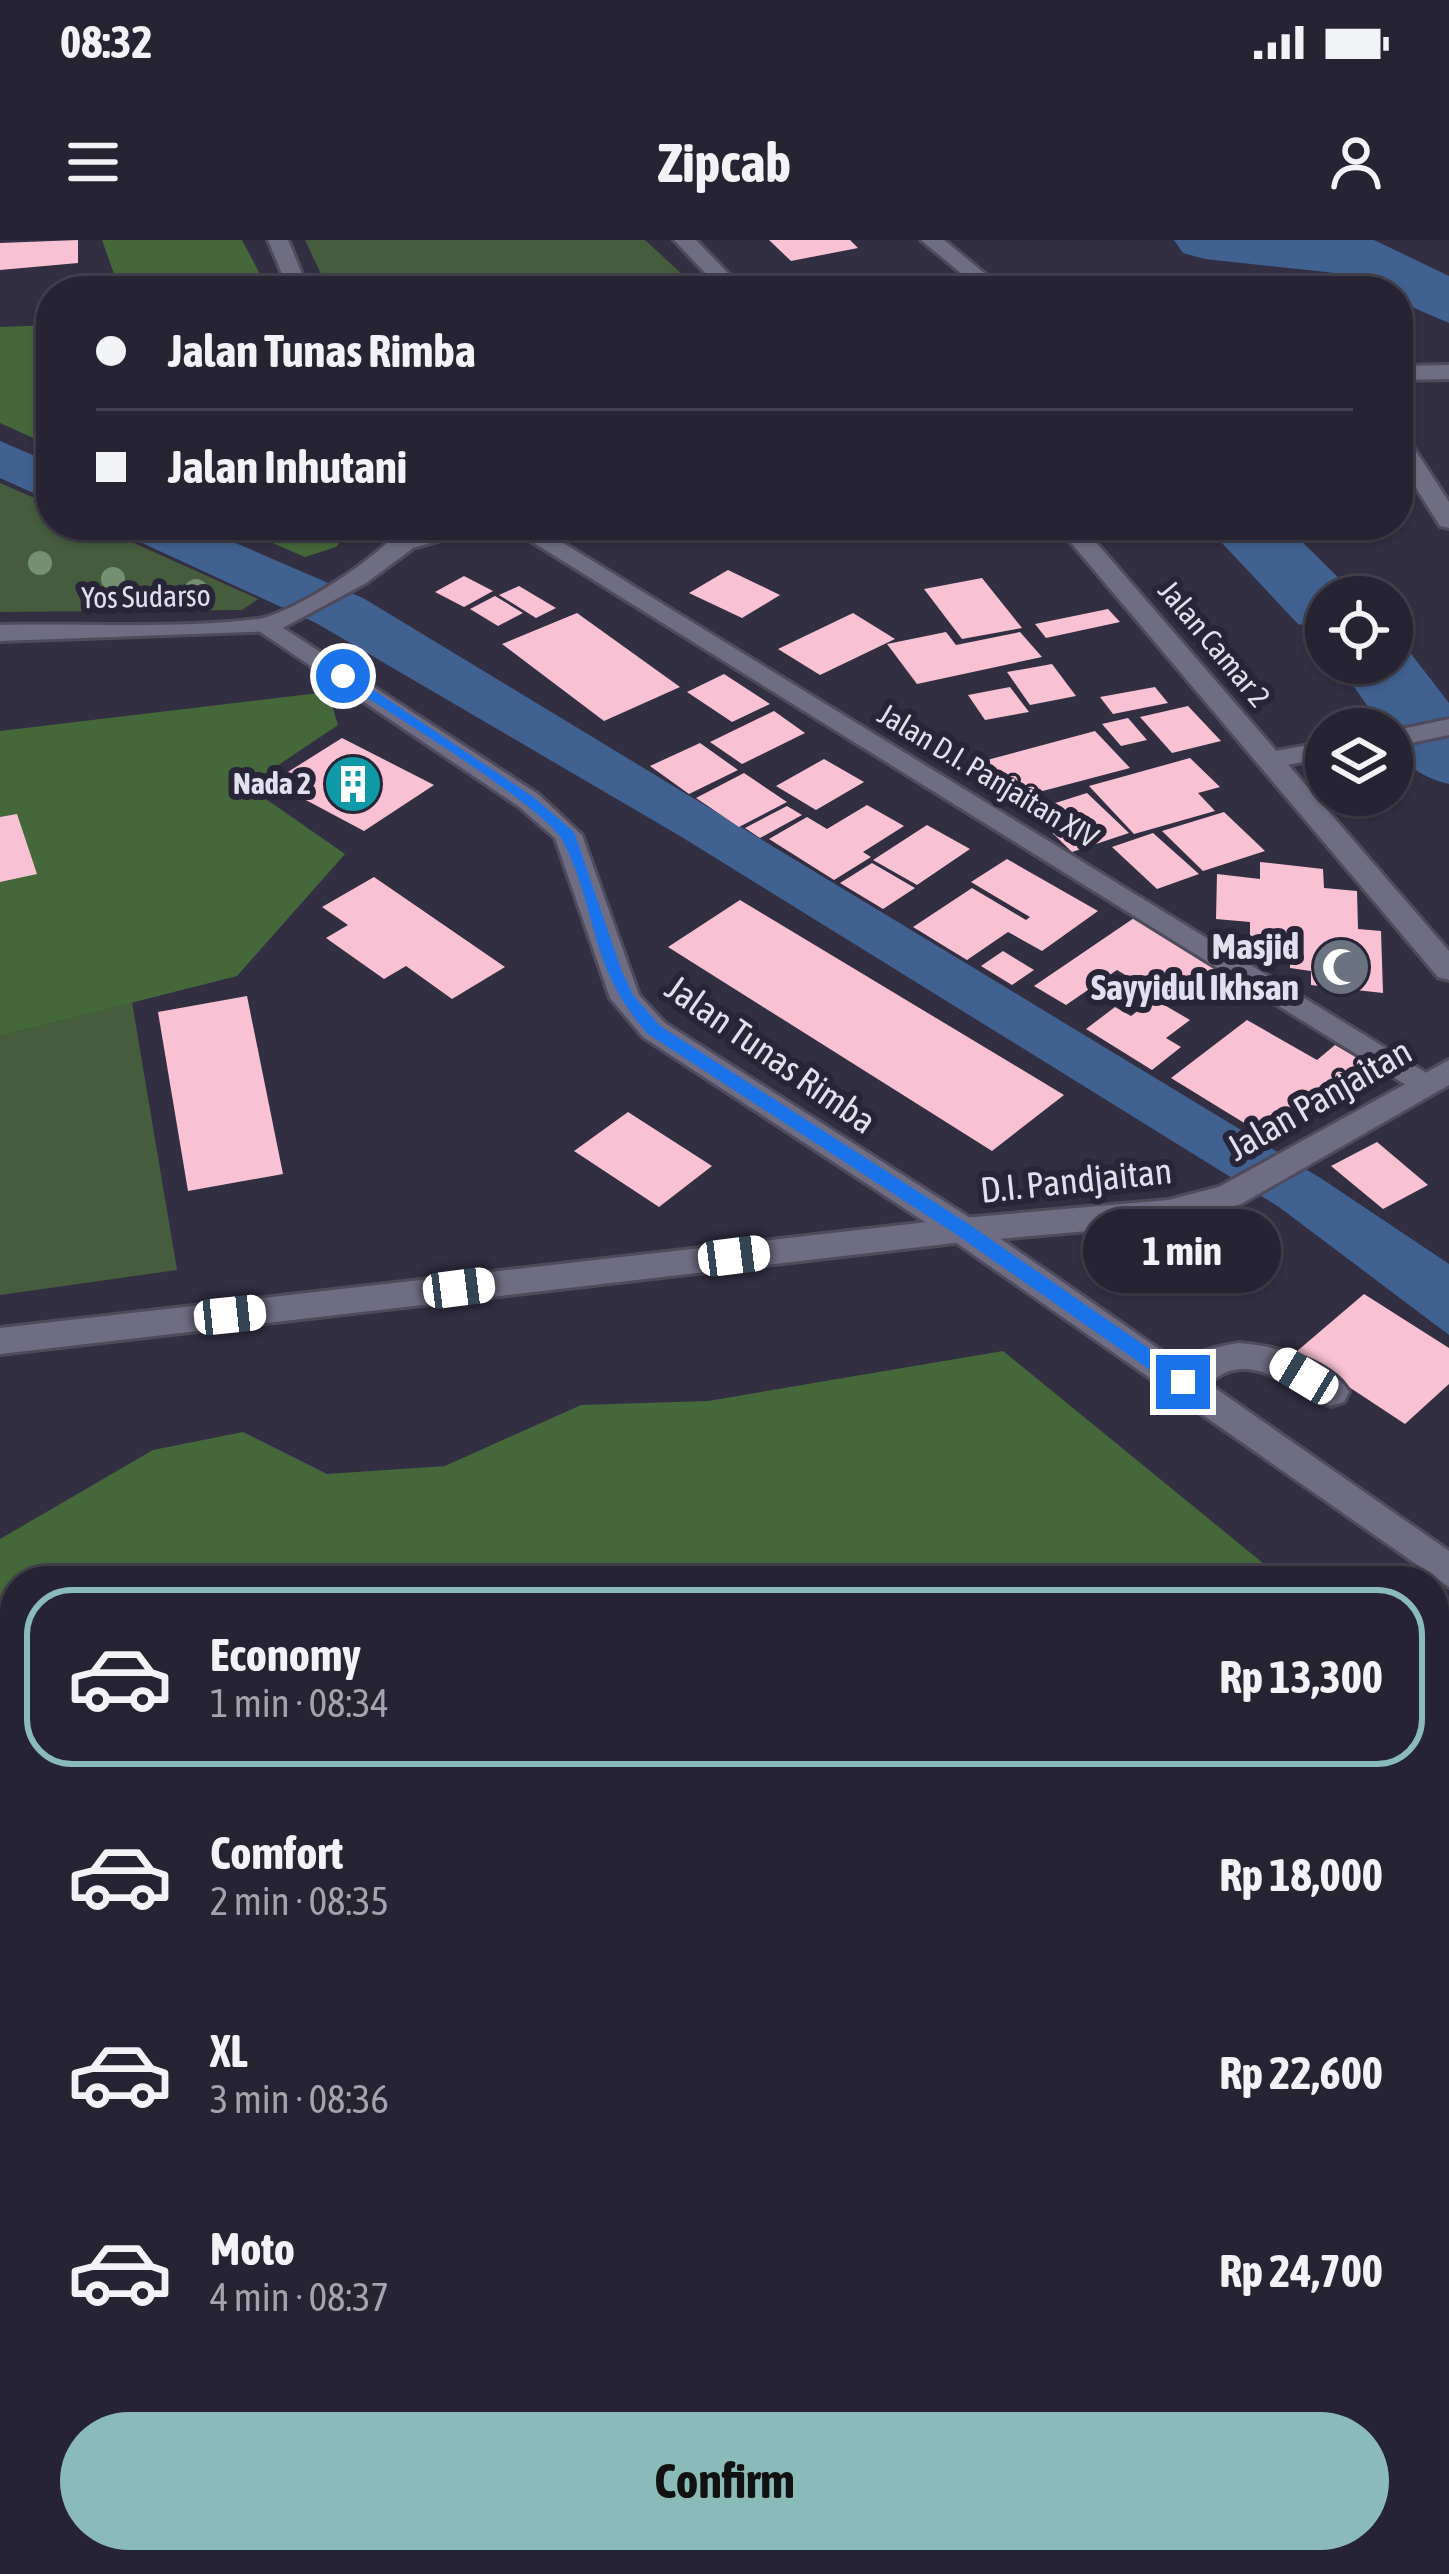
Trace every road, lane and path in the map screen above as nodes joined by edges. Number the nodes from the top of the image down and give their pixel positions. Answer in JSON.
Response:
{"nodes":[{"id":1,"x":278,"y":240,"type":"edge"},
{"id":2,"x":684,"y":240,"type":"edge"},
{"id":3,"x":931,"y":240,"type":"edge"},
{"id":4,"x":293,"y":276,"type":"edge"},
{"id":5,"x":719,"y":276,"type":"edge"},
{"id":6,"x":977,"y":276,"type":"edge"},
{"id":7,"x":1449,"y":372,"type":"edge"},
{"id":8,"x":1413,"y":373,"type":"edge"},
{"id":9,"x":1413,"y":465,"type":"edge"},
{"id":10,"x":1449,"y":520,"type":"edge"},
{"id":11,"x":401,"y":540,"type":"edge"},
{"id":12,"x":542,"y":540,"type":"edge"},
{"id":13,"x":1081,"y":540,"type":"edge"},
{"id":14,"x":279,"y":621,"type":"junction"},
{"id":15,"x":0,"y":633,"type":"edge"},
{"id":16,"x":1447,"y":728,"type":"edge"},
{"id":17,"x":1413,"y":735,"type":"edge"},
{"id":18,"x":1305,"y":754,"type":"edge"},
{"id":19,"x":1269,"y":760,"type":"junction"},
{"id":20,"x":1449,"y":970,"type":"edge"},
{"id":21,"x":1437,"y":1077,"type":"edge"},
{"id":22,"x":1228,"y":1196,"type":"joint"},
{"id":23,"x":964,"y":1230,"type":"junction"},
{"id":24,"x":0,"y":1341,"type":"edge"},
{"id":25,"x":1183,"y":1382,"type":"junction"},
{"id":26,"x":1331,"y":1392,"type":"dead end"},
{"id":27,"x":1443,"y":1566,"type":"edge"}],
"edges":[{"from":1,"to":4,"type":"street"},
{"from":2,"to":5,"type":"street"},
{"from":3,"to":6,"type":"street"},
{"from":7,"to":8,"type":"street"},
{"from":9,"to":10,"type":"street"},
{"from":11,"to":14,"type":"street"},
{"from":12,"to":21,"type":"street","name":"Jalan D.I. Panjaitan XIV"},
{"from":13,"to":19,"type":"street","name":"Jalan Camar 2"},
{"from":14,"to":15,"type":"street","name":"Yos Sudarso"},
{"from":14,"to":23,"type":"street","name":"Jalan Tunas Rimba"},
{"from":16,"to":17,"type":"street"},
{"from":18,"to":19,"type":"street"},
{"from":19,"to":20,"type":"street","name":"Jalan Camar 2"},
{"from":21,"to":22,"type":"street","name":"Jalan Panjaitan"},
{"from":22,"to":23,"type":"street","name":"D.I. Pandjaitan"},
{"from":23,"to":24,"type":"street","name":"D.I. Pandjaitan"},
{"from":23,"to":25,"type":"street","name":"Jalan Tunas Rimba"},
{"from":25,"to":26,"type":"street"},
{"from":25,"to":27,"type":"street","name":"Jalan Tunas Rimba"}]}
